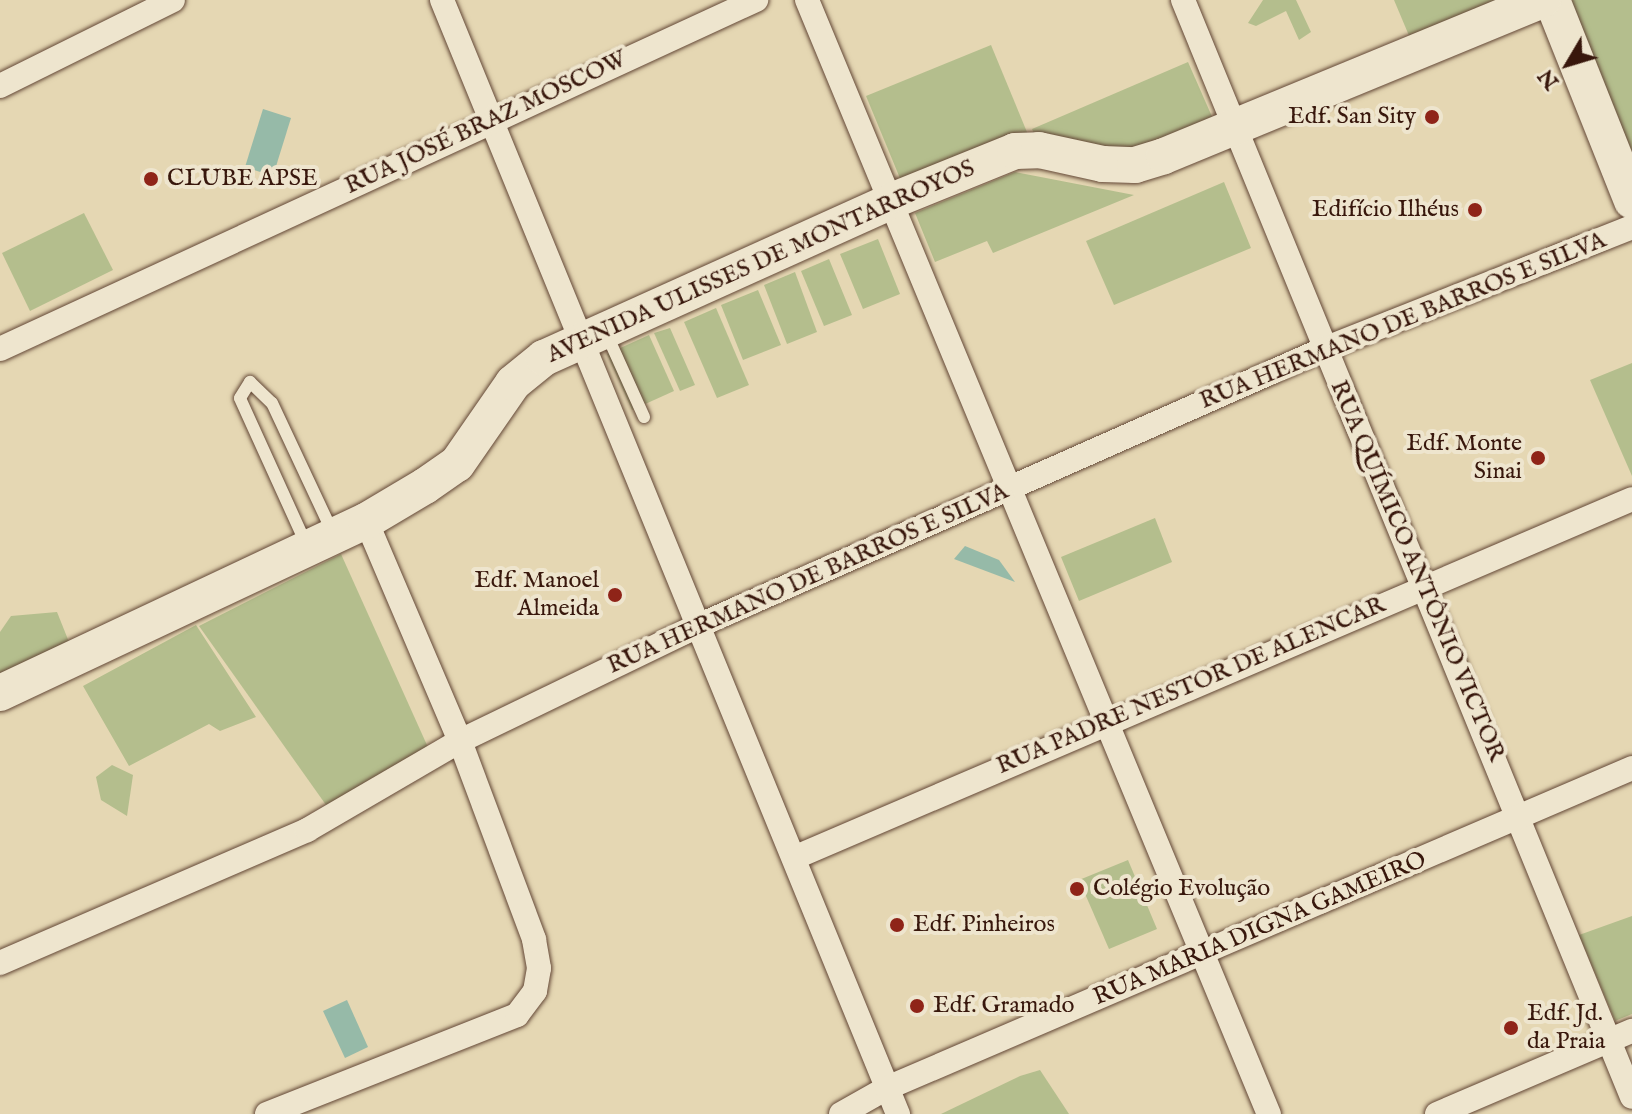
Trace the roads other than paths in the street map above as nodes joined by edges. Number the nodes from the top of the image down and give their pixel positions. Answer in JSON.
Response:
{"nodes":[{"id":1,"x":442,"y":0,"type":"edge"},
{"id":2,"x":756,"y":0,"type":"edge"},
{"id":3,"x":807,"y":0,"type":"edge"},
{"id":4,"x":1183,"y":0,"type":"edge"},
{"id":5,"x":1543,"y":0,"type":"edge"},
{"id":6,"x":1552,"y":0,"type":"edge"},
{"id":7,"x":158,"y":4,"type":"edge"},
{"id":8,"x":0,"y":86,"type":"edge"},
{"id":9,"x":489,"y":120,"type":"junction"},
{"id":10,"x":1234,"y":126,"type":"junction"},
{"id":11,"x":894,"y":200,"type":"junction"},
{"id":12,"x":1632,"y":201,"type":"edge"},
{"id":13,"x":1632,"y":227,"type":"edge"},
{"id":14,"x":592,"y":338,"type":"junction"},
{"id":15,"x":0,"y":349,"type":"edge"},
{"id":16,"x":1324,"y":349,"type":"junction"},
{"id":17,"x":644,"y":417,"type":"dead end"},
{"id":18,"x":1011,"y":488,"type":"junction"},
{"id":19,"x":1632,"y":499,"type":"edge"},
{"id":20,"x":337,"y":535,"type":"junction"},
{"id":21,"x":1424,"y":588,"type":"junction"},
{"id":22,"x":700,"y":625,"type":"junction"},
{"id":23,"x":0,"y":693,"type":"edge"},
{"id":24,"x":1107,"y":720,"type":"junction"},
{"id":25,"x":460,"y":741,"type":"junction"},
{"id":26,"x":1632,"y":768,"type":"edge"},
{"id":27,"x":1521,"y":817,"type":"junction"},
{"id":28,"x":796,"y":857,"type":"junction"},
{"id":29,"x":1204,"y":953,"type":"junction"},
{"id":30,"x":0,"y":963,"type":"edge"},
{"id":31,"x":1632,"y":1031,"type":"edge"},
{"id":32,"x":1609,"y":1041,"type":"junction"},
{"id":33,"x":887,"y":1088,"type":"junction"},
{"id":34,"x":1632,"y":1097,"type":"edge"},
{"id":35,"x":267,"y":1114,"type":"edge"},
{"id":36,"x":841,"y":1114,"type":"edge"},
{"id":37,"x":898,"y":1114,"type":"edge"},
{"id":38,"x":1269,"y":1114,"type":"edge"},
{"id":39,"x":1437,"y":1114,"type":"edge"}],
"edges":[{"from":1,"to":9,"type":"street"},
{"from":2,"to":9,"type":"street","name":"RUA JOSÉ BRAZ MOSCOW"},
{"from":3,"to":11,"type":"street"},
{"from":4,"to":10,"type":"street","name":"RUA QUÍMICO ANTÔNIO VICTOR"},
{"from":5,"to":10,"type":"main road","name":"AVENIDA ULISSES DE MONTARROYOS"},
{"from":6,"to":12,"type":"main road"},
{"from":7,"to":8,"type":"street"},
{"from":9,"to":14,"type":"street"},
{"from":9,"to":15,"type":"street","name":"RUA JOSÉ BRAZ MOSCOW"},
{"from":10,"to":11,"type":"main road","name":"AVENIDA ULISSES DE MONTARROYOS"},
{"from":10,"to":16,"type":"street","name":"RUA QUÍMICO ANTÔNIO VICTOR"},
{"from":11,"to":14,"type":"main road","name":"AVENIDA ULISSES DE MONTARROYOS"},
{"from":11,"to":18,"type":"street"},
{"from":13,"to":16,"type":"street","name":"RUA HERMANO DE BARROS E SILVA"},
{"from":14,"to":17,"type":"lane"},
{"from":14,"to":20,"type":"main road","name":"AVENIDA ULISSES DE MONTARROYOS"},
{"from":14,"to":22,"type":"street"},
{"from":16,"to":18,"type":"street","name":"RUA HERMANO DE BARROS E SILVA"},
{"from":16,"to":21,"type":"street","name":"RUA QUÍMICO ANTÔNIO VICTOR"},
{"from":18,"to":22,"type":"street","name":"RUA HERMANO DE BARROS E SILVA"},
{"from":18,"to":24,"type":"street"},
{"from":19,"to":21,"type":"street","name":"RUA PADRE NESTOR DE ALENCAR"},
{"from":20,"to":20,"type":"lane"},
{"from":20,"to":23,"type":"main road","name":"AVENIDA ULISSES DE MONTARROYOS"},
{"from":20,"to":25,"type":"street"},
{"from":21,"to":24,"type":"street","name":"RUA PADRE NESTOR DE ALENCAR"},
{"from":21,"to":27,"type":"street","name":"RUA QUÍMICO ANTÔNIO VICTOR"},
{"from":22,"to":25,"type":"street","name":"RUA HERMANO DE BARROS E SILVA"},
{"from":22,"to":28,"type":"street"},
{"from":24,"to":28,"type":"street","name":"RUA PADRE NESTOR DE ALENCAR"},
{"from":24,"to":29,"type":"street"},
{"from":25,"to":30,"type":"street","name":"RUA HERMANO DE BARROS E SILVA"},
{"from":25,"to":35,"type":"street"},
{"from":26,"to":27,"type":"street","name":"RUA MARIA DIGNA GAMEIRO"},
{"from":27,"to":29,"type":"street","name":"RUA MARIA DIGNA GAMEIRO"},
{"from":27,"to":32,"type":"street","name":"RUA QUÍMICO ANTÔNIO VICTOR"},
{"from":28,"to":33,"type":"street"},
{"from":29,"to":33,"type":"street","name":"RUA MARIA DIGNA GAMEIRO"},
{"from":29,"to":38,"type":"street"},
{"from":31,"to":32,"type":"street"},
{"from":32,"to":34,"type":"street","name":"RUA QUÍMICO ANTÔNIO VICTOR"},
{"from":32,"to":39,"type":"street"},
{"from":33,"to":36,"type":"street","name":"RUA MARIA DIGNA GAMEIRO"},
{"from":33,"to":37,"type":"street"}]}
